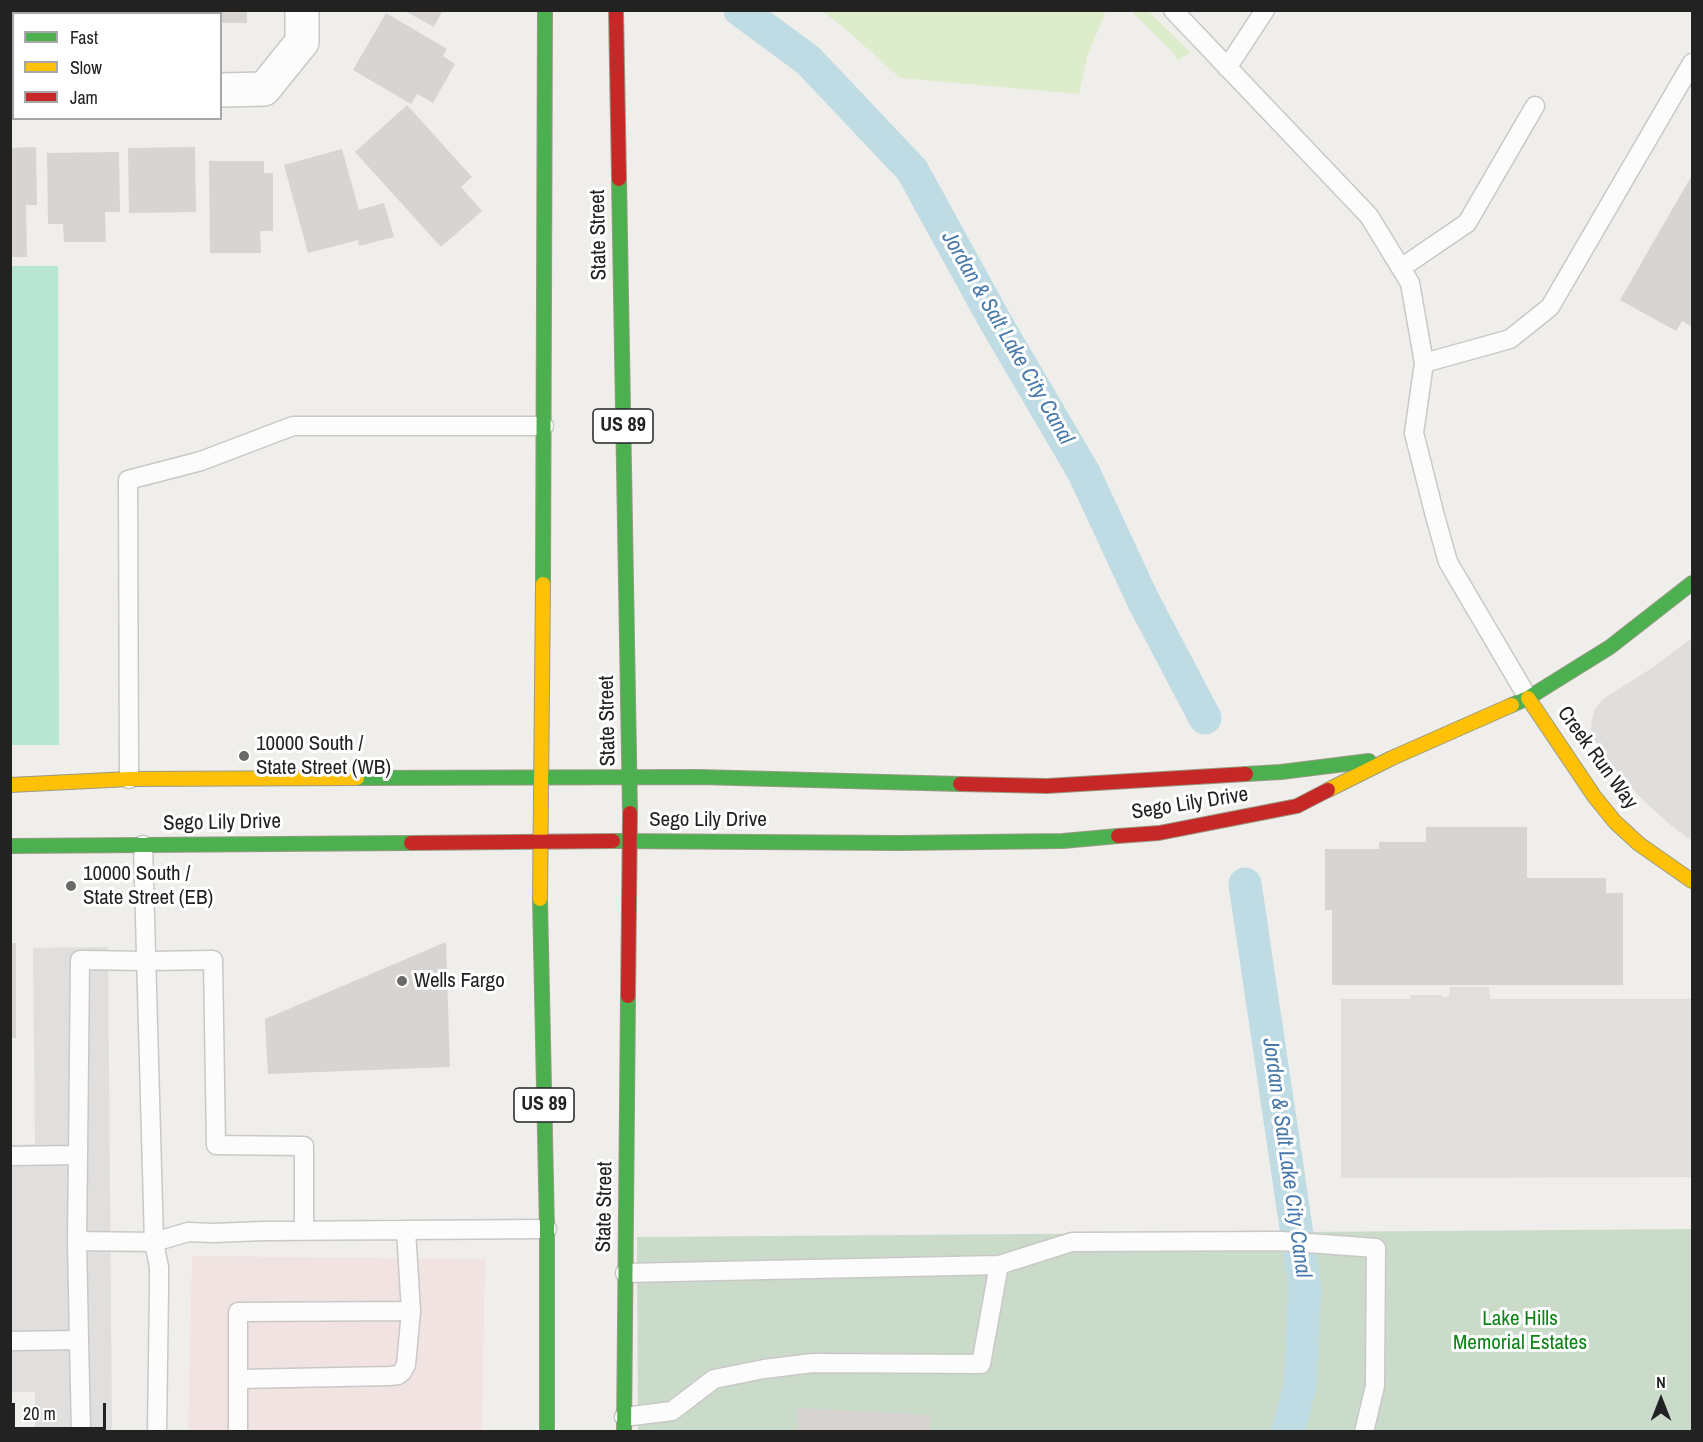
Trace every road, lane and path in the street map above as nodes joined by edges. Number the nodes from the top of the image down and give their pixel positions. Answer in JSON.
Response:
{"nodes":[{"id":1,"x":302,"y":10,"type":"edge"},
{"id":2,"x":545,"y":10,"type":"edge"},
{"id":3,"x":616,"y":10,"type":"edge"},
{"id":4,"x":1173,"y":10,"type":"edge"},
{"id":5,"x":1265,"y":10,"type":"edge"},
{"id":6,"x":1692,"y":63,"type":"edge"},
{"id":7,"x":1227,"y":68,"type":"junction"},
{"id":8,"x":222,"y":90,"type":"edge"},
{"id":9,"x":1535,"y":106,"type":"dead end"},
{"id":10,"x":1401,"y":268,"type":"junction"},
{"id":11,"x":1424,"y":363,"type":"junction"},
{"id":12,"x":544,"y":426,"type":"junction"},
{"id":13,"x":1692,"y":583,"type":"edge"},
{"id":14,"x":1528,"y":698,"type":"junction"},
{"id":15,"x":1392,"y":758,"type":"junction"},
{"id":16,"x":542,"y":778,"type":"junction"},
{"id":17,"x":630,"y":778,"type":"junction"},
{"id":18,"x":129,"y":779,"type":"junction"},
{"id":19,"x":10,"y":785,"type":"edge"},
{"id":20,"x":630,"y":840,"type":"junction"},
{"id":21,"x":541,"y":841,"type":"junction"},
{"id":22,"x":143,"y":845,"type":"junction"},
{"id":23,"x":10,"y":846,"type":"edge"},
{"id":24,"x":1692,"y":881,"type":"edge"},
{"id":25,"x":147,"y":961,"type":"junction"},
{"id":26,"x":78,"y":1155,"type":"junction"},
{"id":27,"x":10,"y":1156,"type":"edge"},
{"id":28,"x":547,"y":1229,"type":"junction"},
{"id":29,"x":406,"y":1230,"type":"junction"},
{"id":30,"x":304,"y":1231,"type":"junction"},
{"id":31,"x":77,"y":1241,"type":"junction"},
{"id":32,"x":154,"y":1242,"type":"junction"},
{"id":33,"x":999,"y":1265,"type":"junction"},
{"id":34,"x":625,"y":1273,"type":"junction"},
{"id":35,"x":411,"y":1311,"type":"junction"},
{"id":36,"x":79,"y":1340,"type":"junction"},
{"id":37,"x":10,"y":1341,"type":"edge"},
{"id":38,"x":239,"y":1378,"type":"junction"},
{"id":39,"x":624,"y":1424,"type":"edge"},
{"id":40,"x":81,"y":1431,"type":"edge"},
{"id":41,"x":157,"y":1431,"type":"edge"},
{"id":42,"x":238,"y":1431,"type":"edge"},
{"id":43,"x":547,"y":1431,"type":"edge"},
{"id":44,"x":1364,"y":1431,"type":"edge"}],
"edges":[{"from":1,"to":8,"type":"street"},
{"from":2,"to":12,"type":"main road","number":"US 89"},
{"from":3,"to":17,"type":"main road","name":"State Street","number":"US 89"},
{"from":4,"to":7,"type":"lane"},
{"from":5,"to":7,"type":"lane"},
{"from":6,"to":11,"type":"lane"},
{"from":7,"to":10,"type":"lane"},
{"from":9,"to":10,"type":"lane"},
{"from":10,"to":11,"type":"lane"},
{"from":11,"to":14,"type":"lane"},
{"from":12,"to":16,"type":"main road","number":"US 89"},
{"from":12,"to":18,"type":"lane"},
{"from":13,"to":14,"type":"main road","name":"Sego Lily Drive"},
{"from":14,"to":15,"type":"main road","name":"Sego Lily Drive"},
{"from":14,"to":24,"type":"main road","name":"Creek Run Way"},
{"from":15,"to":17,"type":"main road","name":"Sego Lily Drive"},
{"from":15,"to":20,"type":"main road","name":"Sego Lily Drive"},
{"from":16,"to":17,"type":"main road","name":"Sego Lily Drive"},
{"from":16,"to":18,"type":"main road","name":"Sego Lily Drive"},
{"from":16,"to":21,"type":"main road","number":"US 89"},
{"from":17,"to":20,"type":"main road","name":"State Street","number":"US 89"},
{"from":18,"to":19,"type":"main road","name":"Sego Lily Drive"},
{"from":20,"to":21,"type":"main road","name":"Sego Lily Drive"},
{"from":20,"to":34,"type":"main road","name":"State Street","number":"US 89"},
{"from":21,"to":22,"type":"main road","name":"Sego Lily Drive"},
{"from":21,"to":28,"type":"main road","number":"US 89"},
{"from":22,"to":23,"type":"main road","name":"Sego Lily Drive"},
{"from":22,"to":25,"type":"lane"},
{"from":25,"to":26,"type":"lane"},
{"from":25,"to":30,"type":"lane"},
{"from":25,"to":32,"type":"lane"},
{"from":26,"to":27,"type":"lane"},
{"from":26,"to":31,"type":"lane"},
{"from":28,"to":29,"type":"lane"},
{"from":28,"to":43,"type":"main road","number":"US 89"},
{"from":29,"to":30,"type":"lane"},
{"from":29,"to":35,"type":"lane"},
{"from":30,"to":32,"type":"lane"},
{"from":31,"to":32,"type":"lane"},
{"from":31,"to":36,"type":"lane"},
{"from":32,"to":41,"type":"lane"},
{"from":33,"to":34,"type":"lane"},
{"from":33,"to":39,"type":"lane"},
{"from":33,"to":44,"type":"lane"},
{"from":34,"to":39,"type":"main road","name":"State Street","number":"US 89"},
{"from":35,"to":38,"type":"lane"},
{"from":35,"to":38,"type":"lane"},
{"from":36,"to":37,"type":"lane"},
{"from":36,"to":40,"type":"lane"},
{"from":38,"to":42,"type":"lane"}]}
